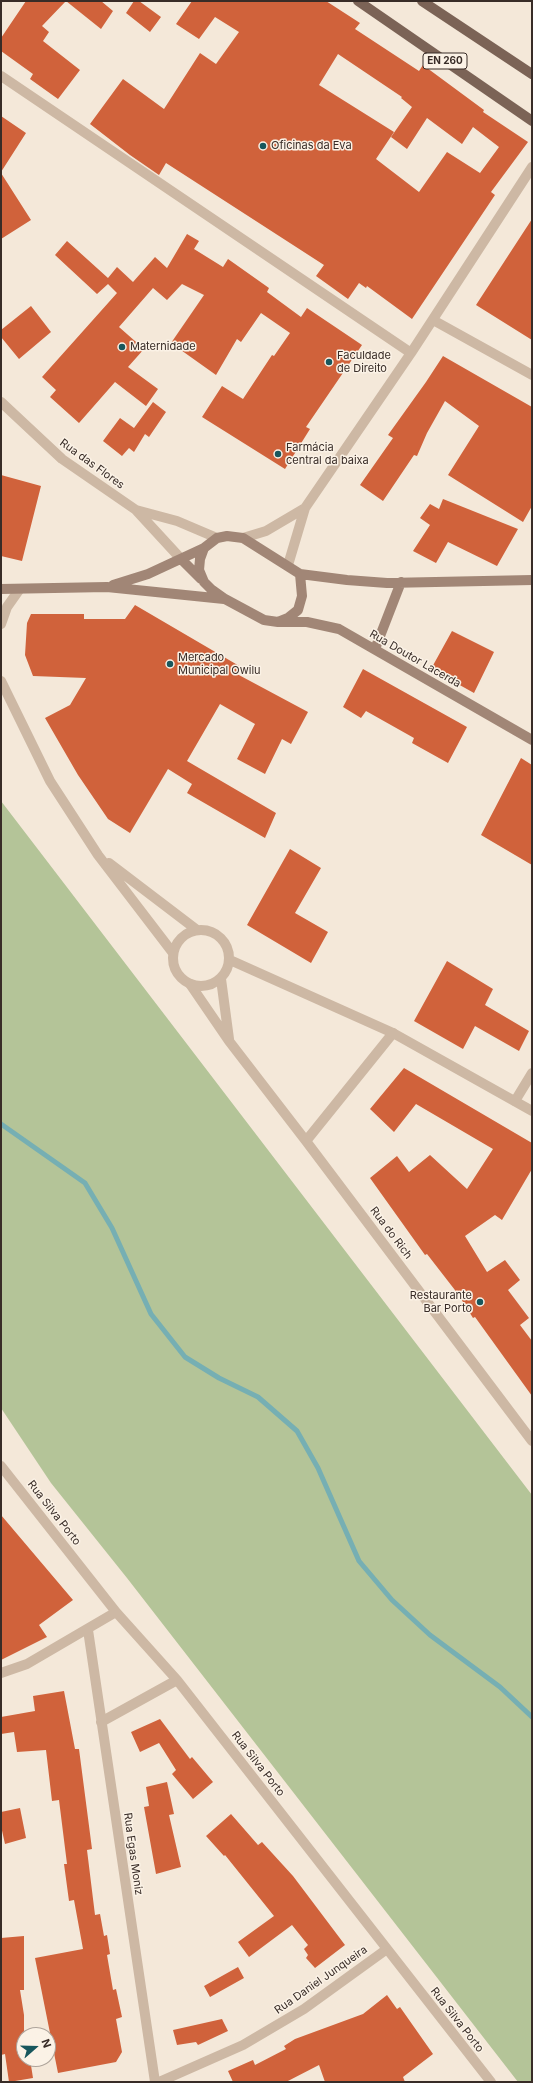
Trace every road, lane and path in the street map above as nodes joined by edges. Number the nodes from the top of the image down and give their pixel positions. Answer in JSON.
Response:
{"nodes":[{"id":1,"x":358,"y":1,"type":"edge"},
{"id":2,"x":422,"y":1,"type":"edge"},
{"id":3,"x":532,"y":74,"type":"edge"},
{"id":4,"x":1,"y":76,"type":"edge"},
{"id":5,"x":532,"y":121,"type":"edge"},
{"id":6,"x":532,"y":167,"type":"edge"},
{"id":7,"x":433,"y":320,"type":"junction"},
{"id":8,"x":411,"y":354,"type":"junction"},
{"id":9,"x":532,"y":375,"type":"edge"},
{"id":10,"x":1,"y":402,"type":"edge"},
{"id":11,"x":305,"y":508,"type":"junction"},
{"id":12,"x":136,"y":510,"type":"junction"},
{"id":13,"x":217,"y":538,"type":"junction"},
{"id":14,"x":243,"y":538,"type":"junction"},
{"id":15,"x":204,"y":548,"type":"junction"},
{"id":16,"x":182,"y":560,"type":"junction"},
{"id":17,"x":288,"y":565,"type":"junction"},
{"id":18,"x":300,"y":574,"type":"junction"},
{"id":19,"x":532,"y":580,"type":"edge"},
{"id":20,"x":204,"y":582,"type":"junction"},
{"id":21,"x":401,"y":582,"type":"junction"},
{"id":22,"x":107,"y":587,"type":"junction"},
{"id":23,"x":1,"y":590,"type":"edge"},
{"id":24,"x":18,"y":590,"type":"junction"},
{"id":25,"x":225,"y":599,"type":"junction"},
{"id":26,"x":278,"y":622,"type":"junction"},
{"id":27,"x":1,"y":624,"type":"edge"},
{"id":28,"x":375,"y":649,"type":"junction"},
{"id":29,"x":1,"y":681,"type":"edge"},
{"id":30,"x":532,"y":740,"type":"edge"},
{"id":31,"x":98,"y":855,"type":"junction"},
{"id":32,"x":197,"y":930,"type":"junction"},
{"id":33,"x":173,"y":953,"type":"junction"},
{"id":34,"x":230,"y":960,"type":"junction"},
{"id":35,"x":221,"y":979,"type":"junction"},
{"id":36,"x":190,"y":984,"type":"junction"},
{"id":37,"x":393,"y":1033,"type":"junction"},
{"id":38,"x":229,"y":1041,"type":"junction"},
{"id":39,"x":532,"y":1073,"type":"edge"},
{"id":40,"x":515,"y":1101,"type":"junction"},
{"id":41,"x":532,"y":1110,"type":"edge"},
{"id":42,"x":306,"y":1141,"type":"junction"},
{"id":43,"x":532,"y":1441,"type":"edge"},
{"id":44,"x":1,"y":1466,"type":"edge"},
{"id":45,"x":116,"y":1612,"type":"junction"},
{"id":46,"x":88,"y":1630,"type":"junction"},
{"id":47,"x":1,"y":1673,"type":"edge"},
{"id":48,"x":177,"y":1680,"type":"junction"},
{"id":49,"x":102,"y":1722,"type":"junction"},
{"id":50,"x":387,"y":1949,"type":"junction"},
{"id":51,"x":155,"y":2082,"type":"edge"},
{"id":52,"x":159,"y":2082,"type":"edge"},
{"id":53,"x":491,"y":2082,"type":"edge"}],
"edges":[{"from":1,"to":5,"type":"main road","number":"EN 260"},
{"from":2,"to":3,"type":"main road"},
{"from":4,"to":8,"type":"street"},
{"from":6,"to":7,"type":"street"},
{"from":7,"to":8,"type":"street"},
{"from":7,"to":9,"type":"street"},
{"from":8,"to":11,"type":"street"},
{"from":10,"to":12,"type":"street","name":"Rua das Flores"},
{"from":11,"to":14,"type":"street"},
{"from":11,"to":17,"type":"street"},
{"from":12,"to":13,"type":"street","name":"Rua das Flores"},
{"from":12,"to":16,"type":"street","name":"Rua das Flores"},
{"from":13,"to":14,"type":"main road"},
{"from":13,"to":15,"type":"main road"},
{"from":14,"to":17,"type":"main road"},
{"from":15,"to":16,"type":"main road","name":"Rua Doutor Lacerda"},
{"from":15,"to":20,"type":"main road"},
{"from":16,"to":20,"type":"main road","name":"Rua Doutor Lacerda"},
{"from":16,"to":22,"type":"main road","name":"Rua Doutor Lacerda"},
{"from":17,"to":18,"type":"main road"},
{"from":18,"to":21,"type":"main road"},
{"from":18,"to":26,"type":"main road"},
{"from":19,"to":21,"type":"main road"},
{"from":20,"to":25,"type":"main road","name":"Rua Doutor Lacerda"},
{"from":21,"to":28,"type":"main road"},
{"from":22,"to":24,"type":"main road","name":"Rua Doutor Lacerda"},
{"from":22,"to":25,"type":"main road","name":"Rua Doutor Lacerda"},
{"from":23,"to":24,"type":"main road","name":"Rua Doutor Lacerda"},
{"from":24,"to":27,"type":"street"},
{"from":25,"to":26,"type":"main road","name":"Rua Doutor Lacerda"},
{"from":26,"to":28,"type":"main road","name":"Rua Doutor Lacerda"},
{"from":28,"to":30,"type":"main road","name":"Rua Doutor Lacerda"},
{"from":29,"to":31,"type":"street"},
{"from":31,"to":32,"type":"street"},
{"from":31,"to":33,"type":"street"},
{"from":32,"to":33,"type":"street"},
{"from":32,"to":34,"type":"street"},
{"from":33,"to":36,"type":"street"},
{"from":34,"to":35,"type":"street"},
{"from":34,"to":37,"type":"street"},
{"from":35,"to":36,"type":"street"},
{"from":35,"to":38,"type":"street"},
{"from":36,"to":38,"type":"street","name":"Rua do Rich"},
{"from":37,"to":40,"type":"street"},
{"from":37,"to":42,"type":"street"},
{"from":38,"to":42,"type":"street","name":"Rua do Rich"},
{"from":39,"to":40,"type":"street"},
{"from":40,"to":41,"type":"street"},
{"from":42,"to":43,"type":"street","name":"Rua do Rich"},
{"from":44,"to":45,"type":"street","name":"Rua Silva Porto"},
{"from":45,"to":46,"type":"street"},
{"from":45,"to":48,"type":"street","name":"Rua Silva Porto"},
{"from":46,"to":47,"type":"street"},
{"from":46,"to":49,"type":"street","name":"Rua Egas Moniz"},
{"from":48,"to":49,"type":"street"},
{"from":48,"to":50,"type":"street","name":"Rua Silva Porto"},
{"from":49,"to":51,"type":"street","name":"Rua Egas Moniz"},
{"from":50,"to":52,"type":"street","name":"Rua Daniel Junqueira"},
{"from":50,"to":53,"type":"street","name":"Rua Silva Porto"}]}
